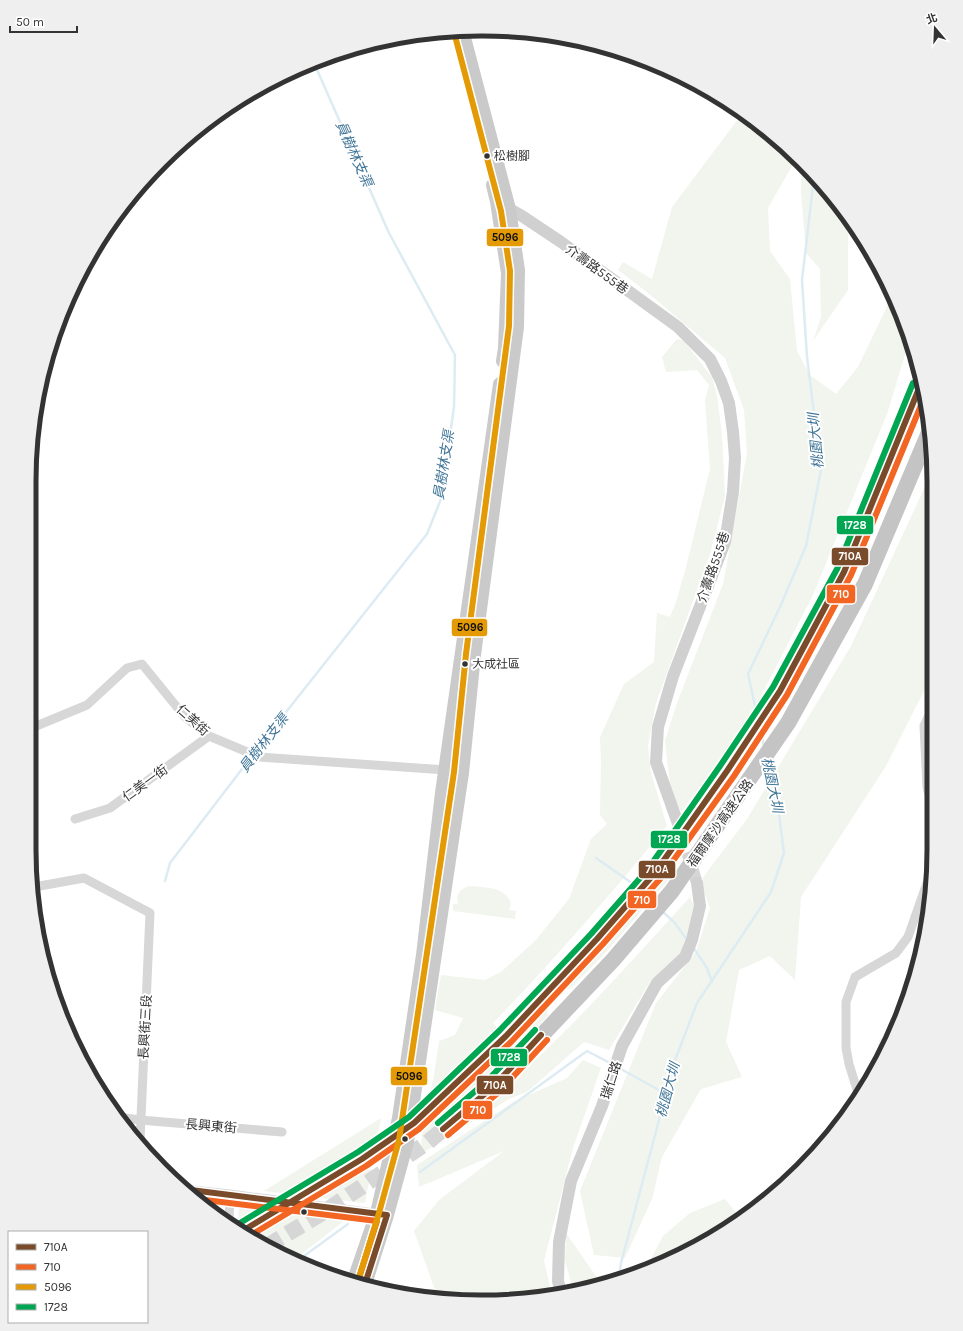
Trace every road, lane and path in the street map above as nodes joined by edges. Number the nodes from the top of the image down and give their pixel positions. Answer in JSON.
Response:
{"nodes":[{"id":1,"x":455,"y":37,"type":"edge"},
{"id":2,"x":464,"y":37,"type":"edge"},
{"id":3,"x":503,"y":206,"type":"junction"},
{"id":4,"x":917,"y":392,"type":"edge"},
{"id":5,"x":925,"y":442,"type":"edge"},
{"id":6,"x":927,"y":720,"type":"edge"},
{"id":7,"x":36,"y":726,"type":"edge"},
{"id":8,"x":209,"y":736,"type":"junction"},
{"id":9,"x":446,"y":770,"type":"junction"},
{"id":10,"x":462,"y":773,"type":"junction"},
{"id":11,"x":927,"y":787,"type":"edge"},
{"id":12,"x":676,"y":818,"type":"tunnel mouth"},
{"id":13,"x":75,"y":819,"type":"dead end"},
{"id":14,"x":697,"y":883,"type":"tunnel mouth"},
{"id":15,"x":38,"y":886,"type":"edge"},
{"id":16,"x":925,"y":889,"type":"edge"},
{"id":17,"x":547,"y":992,"type":"junction"},
{"id":18,"x":564,"y":1011,"type":"junction"},
{"id":19,"x":506,"y":1036,"type":"tunnel mouth"},
{"id":20,"x":524,"y":1054,"type":"tunnel mouth"},
{"id":21,"x":857,"y":1089,"type":"edge"},
{"id":22,"x":126,"y":1118,"type":"edge"},
{"id":23,"x":140,"y":1120,"type":"junction"},
{"id":24,"x":282,"y":1132,"type":"dead end"},
{"id":25,"x":140,"y":1135,"type":"edge"},
{"id":26,"x":195,"y":1190,"type":"edge"},
{"id":27,"x":230,"y":1194,"type":"junction"},
{"id":28,"x":382,"y":1214,"type":"junction"},
{"id":29,"x":229,"y":1217,"type":"edge"},
{"id":30,"x":355,"y":1277,"type":"edge"},
{"id":31,"x":366,"y":1280,"type":"edge"},
{"id":32,"x":560,"y":1287,"type":"edge"}],
"edges":[{"from":1,"to":3,"type":"main road"},
{"from":2,"to":3,"type":"main road"},
{"from":3,"to":9,"type":"main road"},
{"from":3,"to":10,"type":"main road"},
{"from":3,"to":12,"type":"street","name":"介壽路555巷"},
{"from":4,"to":17,"type":"highway","name":"福爾摩沙高速公路"},
{"from":5,"to":18,"type":"highway","name":"福爾摩沙高速公路"},
{"from":6,"to":11,"type":"street"},
{"from":7,"to":8,"type":"street","name":"仁美街"},
{"from":8,"to":9,"type":"street","name":"仁美街"},
{"from":8,"to":13,"type":"street","name":"仁美一街"},
{"from":9,"to":10,"type":"street","name":"仁美街"},
{"from":9,"to":28,"type":"main road"},
{"from":10,"to":28,"type":"main road"},
{"from":14,"to":32,"type":"street","name":"瑞仁路"},
{"from":15,"to":23,"type":"street","name":"長興街三段"},
{"from":16,"to":21,"type":"street"},
{"from":17,"to":18,"type":"highway"},
{"from":17,"to":19,"type":"highway","name":"福爾摩沙高速公路"},
{"from":18,"to":20,"type":"highway","name":"福爾摩沙高速公路"},
{"from":22,"to":23,"type":"street","name":"長興東街"},
{"from":23,"to":24,"type":"street","name":"長興東街"},
{"from":23,"to":25,"type":"street","name":"長興街三段"},
{"from":26,"to":27,"type":"street"},
{"from":27,"to":28,"type":"street"},
{"from":27,"to":29,"type":"street"},
{"from":28,"to":30,"type":"main road"},
{"from":28,"to":31,"type":"main road"}]}
